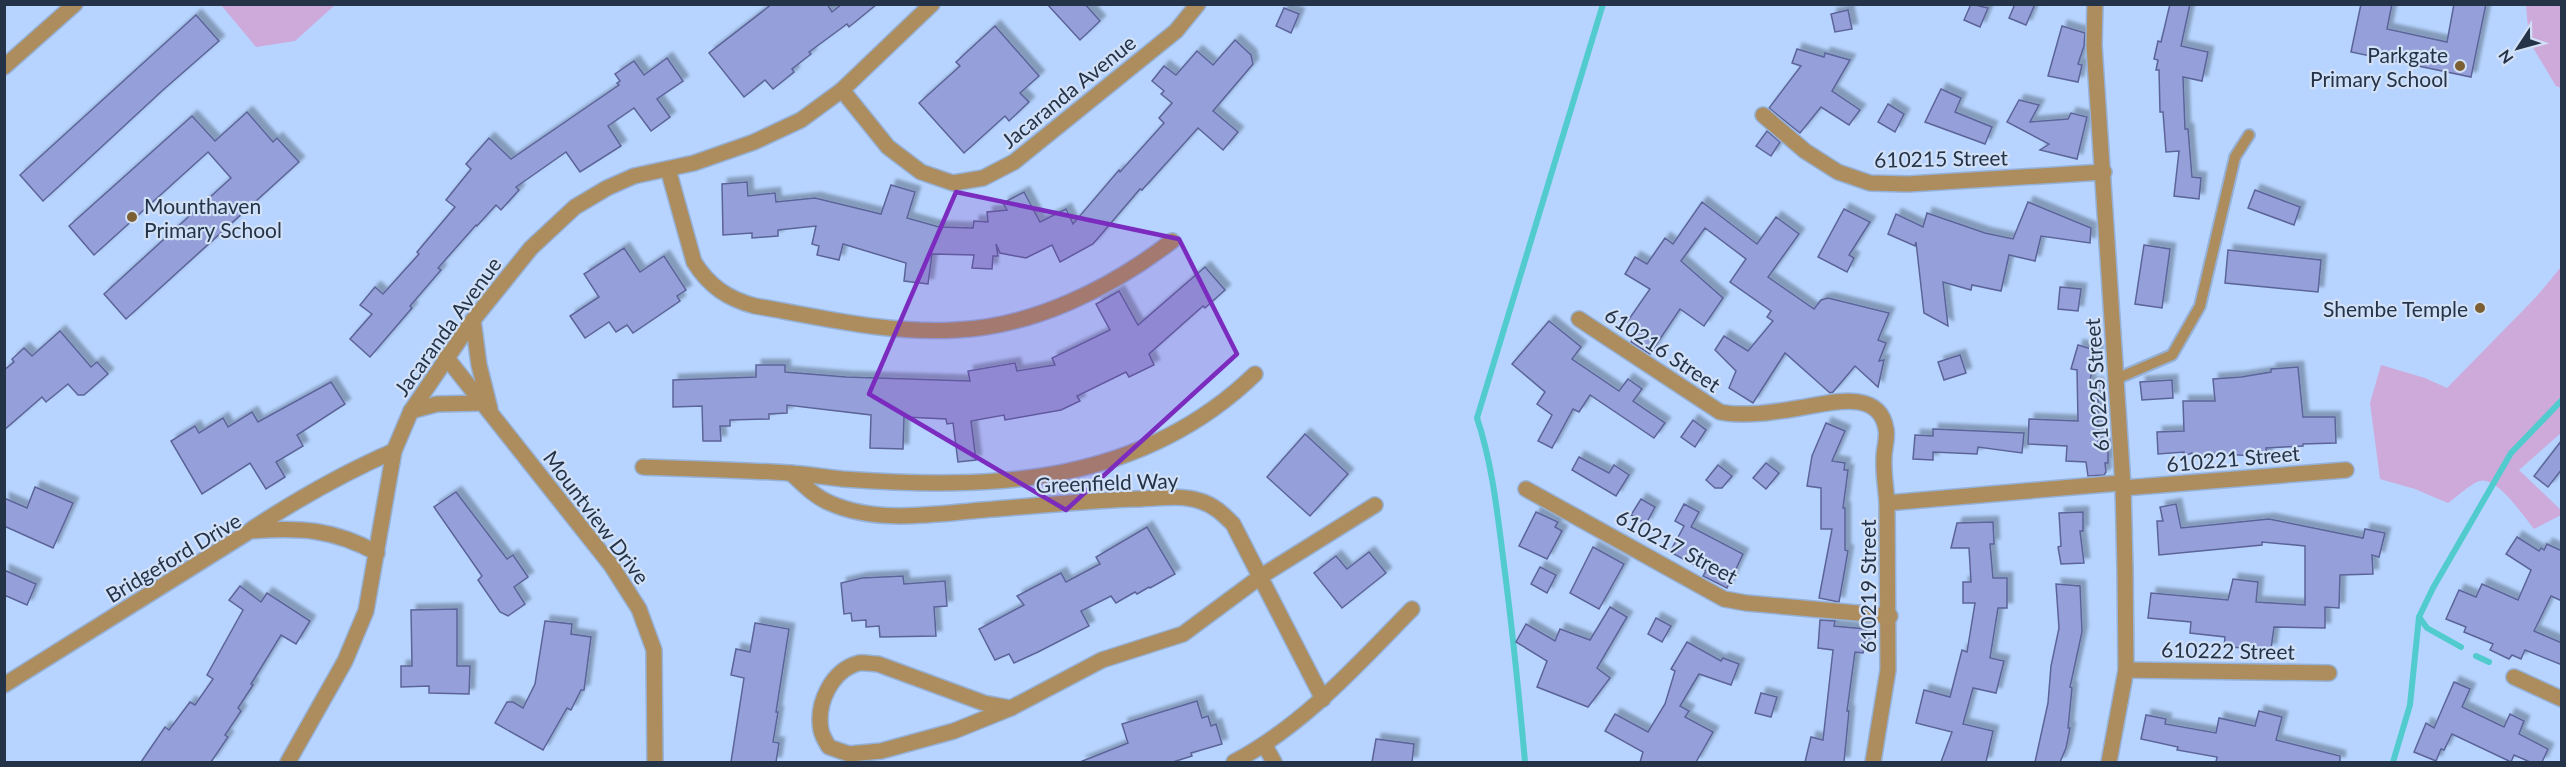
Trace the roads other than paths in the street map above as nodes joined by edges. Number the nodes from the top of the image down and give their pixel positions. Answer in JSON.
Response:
{"nodes":[{"id":1,"x":75,"y":4,"type":"edge"},
{"id":2,"x":932,"y":4,"type":"edge"},
{"id":3,"x":1198,"y":4,"type":"edge"},
{"id":4,"x":2096,"y":4,"type":"edge"},
{"id":5,"x":4,"y":67,"type":"edge"},
{"id":6,"x":842,"y":90,"type":"junction"},
{"id":7,"x":1763,"y":115,"type":"dead end"},
{"id":8,"x":2248,"y":135,"type":"dead end"},
{"id":9,"x":668,"y":169,"type":"junction"},
{"id":10,"x":2104,"y":172,"type":"junction"},
{"id":11,"x":1172,"y":241,"type":"dead end"},
{"id":12,"x":1579,"y":319,"type":"dead end"},
{"id":13,"x":473,"y":321,"type":"junction"},
{"id":14,"x":446,"y":357,"type":"junction"},
{"id":15,"x":1255,"y":374,"type":"dead end"},
{"id":16,"x":2116,"y":379,"type":"junction"},
{"id":17,"x":487,"y":409,"type":"junction"},
{"id":18,"x":411,"y":411,"type":"junction"},
{"id":19,"x":394,"y":451,"type":"junction"},
{"id":20,"x":643,"y":467,"type":"dead end"},
{"id":21,"x":2346,"y":470,"type":"dead end"},
{"id":22,"x":791,"y":473,"type":"junction"},
{"id":23,"x":2123,"y":488,"type":"junction"},
{"id":24,"x":1526,"y":489,"type":"dead end"},
{"id":25,"x":1887,"y":503,"type":"junction"},
{"id":26,"x":1375,"y":505,"type":"dead end"},
{"id":27,"x":250,"y":531,"type":"junction"},
{"id":28,"x":377,"y":553,"type":"junction"},
{"id":29,"x":1260,"y":577,"type":"junction"},
{"id":30,"x":1412,"y":609,"type":"dead end"},
{"id":31,"x":1890,"y":616,"type":"junction"},
{"id":32,"x":2126,"y":670,"type":"junction"},
{"id":33,"x":2330,"y":673,"type":"dead end"},
{"id":34,"x":2514,"y":677,"type":"dead end"},
{"id":35,"x":4,"y":685,"type":"edge"},
{"id":36,"x":1323,"y":699,"type":"junction"},
{"id":37,"x":2562,"y":699,"type":"edge"},
{"id":38,"x":1011,"y":708,"type":"junction"},
{"id":39,"x":1265,"y":746,"type":"junction"},
{"id":40,"x":288,"y":762,"type":"edge"},
{"id":41,"x":655,"y":762,"type":"edge"},
{"id":42,"x":1234,"y":762,"type":"edge"},
{"id":43,"x":1274,"y":762,"type":"edge"},
{"id":44,"x":1873,"y":762,"type":"edge"},
{"id":45,"x":2109,"y":762,"type":"edge"}],
"edges":[{"from":1,"to":5,"type":"street"},
{"from":2,"to":6,"type":"street","name":"Jacaranda Avenue"},
{"from":3,"to":6,"type":"street","name":"Jacaranda Avenue"},
{"from":4,"to":10,"type":"street","name":"610225 Street"},
{"from":6,"to":9,"type":"street","name":"Jacaranda Avenue"},
{"from":7,"to":10,"type":"street","name":"610215 Street"},
{"from":8,"to":16,"type":"lane"},
{"from":9,"to":11,"type":"street"},
{"from":9,"to":13,"type":"street","name":"Jacaranda Avenue"},
{"from":10,"to":16,"type":"street","name":"610225 Street"},
{"from":12,"to":25,"type":"street","name":"610216 Street"},
{"from":13,"to":14,"type":"street","name":"Jacaranda Avenue"},
{"from":13,"to":17,"type":"street"},
{"from":14,"to":17,"type":"street","name":"Mountview Drive"},
{"from":14,"to":18,"type":"street","name":"Jacaranda Avenue"},
{"from":15,"to":22,"type":"street","name":"Greenfield Way"},
{"from":16,"to":23,"type":"street","name":"610225 Street"},
{"from":17,"to":18,"type":"street"},
{"from":17,"to":41,"type":"street","name":"Mountview Drive"},
{"from":18,"to":19,"type":"street","name":"Jacaranda Avenue"},
{"from":19,"to":27,"type":"street"},
{"from":19,"to":28,"type":"street","name":"Jacaranda Avenue"},
{"from":20,"to":22,"type":"street","name":"Greenfield Way"},
{"from":21,"to":23,"type":"street","name":"610221 Street"},
{"from":22,"to":29,"type":"street","name":"Greenfield Way"},
{"from":23,"to":25,"type":"street","name":"610219 Street"},
{"from":23,"to":32,"type":"street","name":"610225 Street"},
{"from":24,"to":31,"type":"street","name":"610217 Street"},
{"from":25,"to":31,"type":"street","name":"610219 Street"},
{"from":26,"to":29,"type":"street"},
{"from":27,"to":28,"type":"street","name":"Bridgeford Drive"},
{"from":27,"to":35,"type":"street","name":"Bridgeford Drive"},
{"from":28,"to":40,"type":"street","name":"Jacaranda Avenue"},
{"from":29,"to":36,"type":"street","name":"Greenfield Way"},
{"from":29,"to":38,"type":"street"},
{"from":30,"to":36,"type":"street"},
{"from":31,"to":44,"type":"street","name":"610219 Street"},
{"from":32,"to":33,"type":"street","name":"610222 Street"},
{"from":32,"to":45,"type":"street","name":"610225 Street"},
{"from":34,"to":37,"type":"street"},
{"from":36,"to":39,"type":"street"},
{"from":38,"to":38,"type":"street"},
{"from":39,"to":42,"type":"street"},
{"from":39,"to":43,"type":"street"}]}
